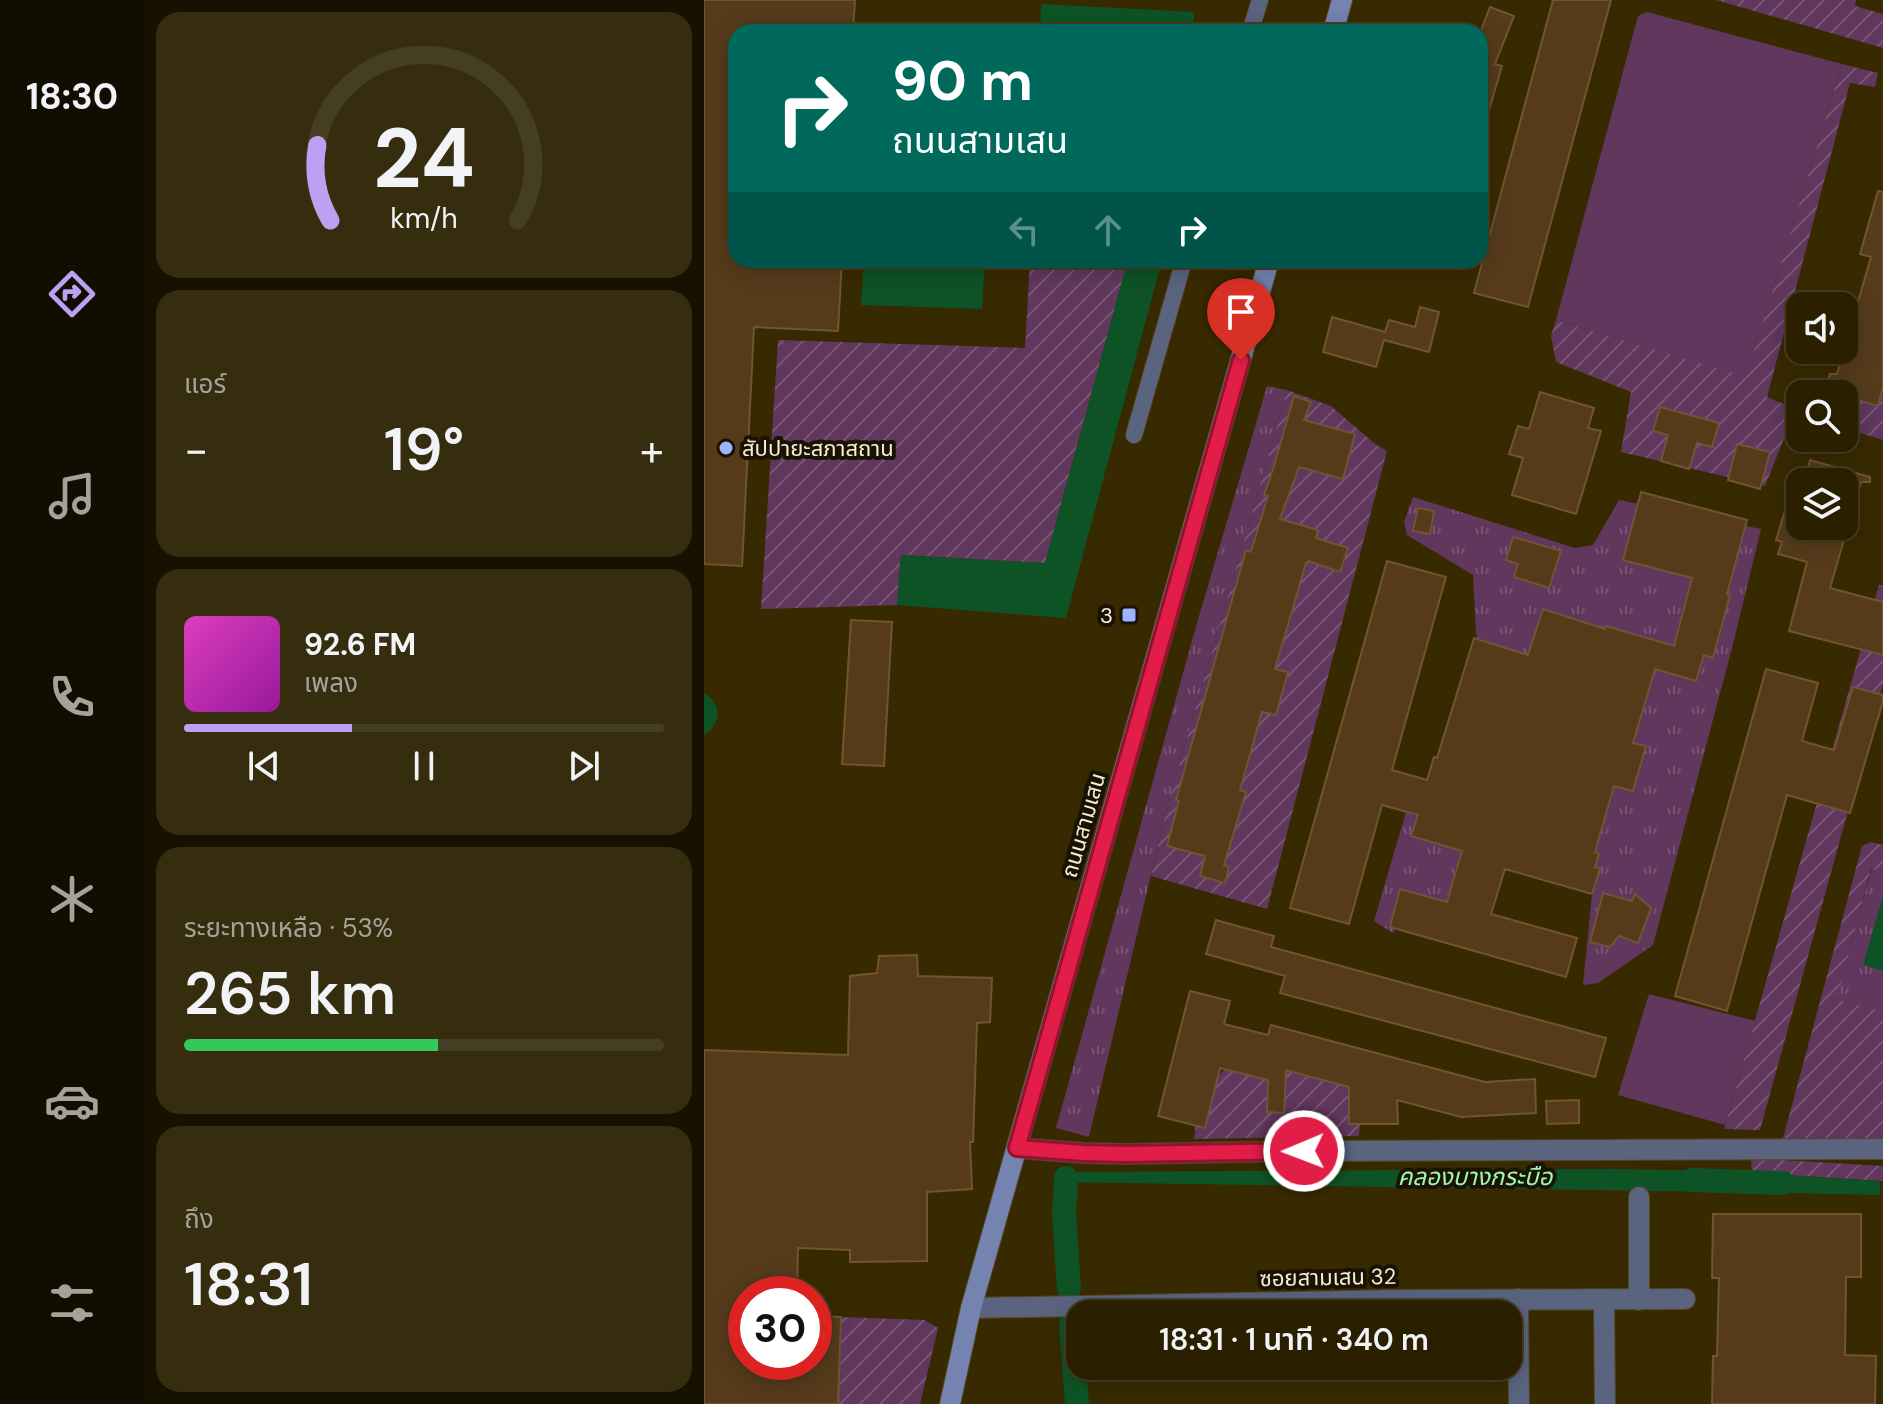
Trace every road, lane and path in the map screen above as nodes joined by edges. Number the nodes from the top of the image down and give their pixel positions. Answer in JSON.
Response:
{"nodes":[{"id":1,"x":1260,"y":0,"type":"edge"},
{"id":2,"x":1342,"y":0,"type":"edge"},
{"id":3,"x":1252,"y":24,"type":"edge"},
{"id":4,"x":1335,"y":24,"type":"edge"},
{"id":5,"x":1182,"y":268,"type":"edge"},
{"id":6,"x":1267,"y":268,"type":"edge"},
{"id":7,"x":1134,"y":435,"type":"dead end"},
{"id":8,"x":1017,"y":1148,"type":"junction"},
{"id":9,"x":1883,"y":1149,"type":"edge"},
{"id":10,"x":1639,"y":1197,"type":"dead end"},
{"id":11,"x":1518,"y":1299,"type":"junction"},
{"id":12,"x":1685,"y":1299,"type":"dead end"},
{"id":13,"x":1639,"y":1300,"type":"junction"},
{"id":14,"x":1604,"y":1301,"type":"junction"},
{"id":15,"x":971,"y":1308,"type":"junction"},
{"id":16,"x":950,"y":1404,"type":"edge"},
{"id":17,"x":1519,"y":1404,"type":"edge"},
{"id":18,"x":1605,"y":1404,"type":"edge"}],
"edges":[{"from":1,"to":3,"type":"street"},
{"from":2,"to":4,"type":"main road"},
{"from":5,"to":7,"type":"street"},
{"from":6,"to":8,"type":"main road","name":"ถนนสามเสน"},
{"from":8,"to":9,"type":"street"},
{"from":8,"to":15,"type":"main road","name":"ถนนสามเสน"},
{"from":10,"to":13,"type":"street"},
{"from":11,"to":14,"type":"street","name":"ซอยสามเสน 32"},
{"from":11,"to":15,"type":"street","name":"ซอยสามเสน 32"},
{"from":11,"to":17,"type":"street"},
{"from":12,"to":13,"type":"street","name":"ซอยสามเสน 32"},
{"from":13,"to":14,"type":"street","name":"ซอยสามเสน 32"},
{"from":14,"to":18,"type":"street"},
{"from":15,"to":16,"type":"main road","name":"ถนนสามเสน"}]}
